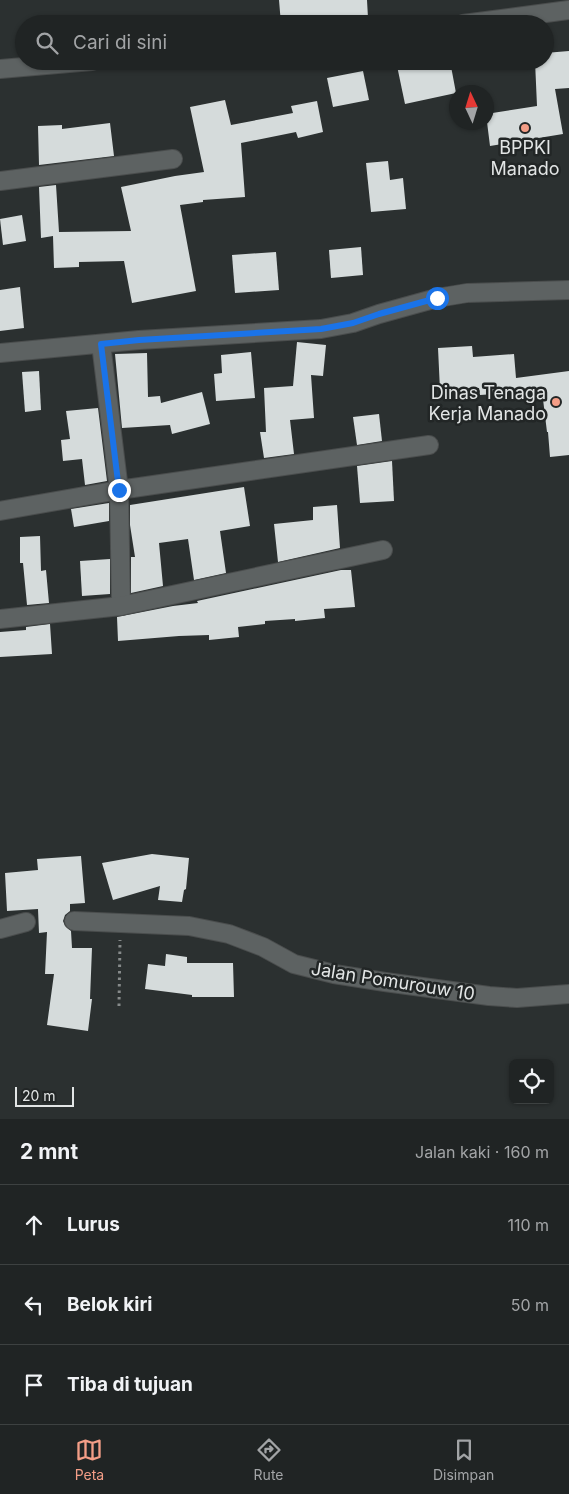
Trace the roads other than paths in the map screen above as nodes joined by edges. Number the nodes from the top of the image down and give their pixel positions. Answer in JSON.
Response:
{"nodes":[{"id":1,"x":569,"y":10,"type":"edge"},
{"id":2,"x":531,"y":15,"type":"edge"},
{"id":3,"x":15,"y":68,"type":"edge"},
{"id":4,"x":0,"y":69,"type":"edge"},
{"id":5,"x":173,"y":159,"type":"dead end"},
{"id":6,"x":0,"y":181,"type":"edge"},
{"id":7,"x":569,"y":290,"type":"edge"},
{"id":8,"x":101,"y":344,"type":"junction"},
{"id":9,"x":0,"y":353,"type":"edge"},
{"id":10,"x":429,"y":445,"type":"dead end"},
{"id":11,"x":119,"y":490,"type":"junction"},
{"id":12,"x":0,"y":511,"type":"edge"},
{"id":13,"x":383,"y":550,"type":"dead end"},
{"id":14,"x":121,"y":606,"type":"junction"},
{"id":15,"x":0,"y":619,"type":"edge"},
{"id":16,"x":74,"y":921,"type":"dead end"},
{"id":17,"x":26,"y":922,"type":"dead end"},
{"id":18,"x":0,"y":929,"type":"edge"},
{"id":19,"x":569,"y":994,"type":"edge"}],
"edges":[{"from":1,"to":2,"type":"street"},
{"from":3,"to":4,"type":"street"},
{"from":5,"to":6,"type":"street"},
{"from":7,"to":8,"type":"street"},
{"from":8,"to":9,"type":"street"},
{"from":8,"to":11,"type":"street"},
{"from":10,"to":11,"type":"street"},
{"from":11,"to":12,"type":"street"},
{"from":11,"to":14,"type":"street"},
{"from":13,"to":14,"type":"street"},
{"from":14,"to":15,"type":"street"},
{"from":16,"to":19,"type":"street","name":"Jalan Pomurouw 10"},
{"from":17,"to":18,"type":"street"}]}
